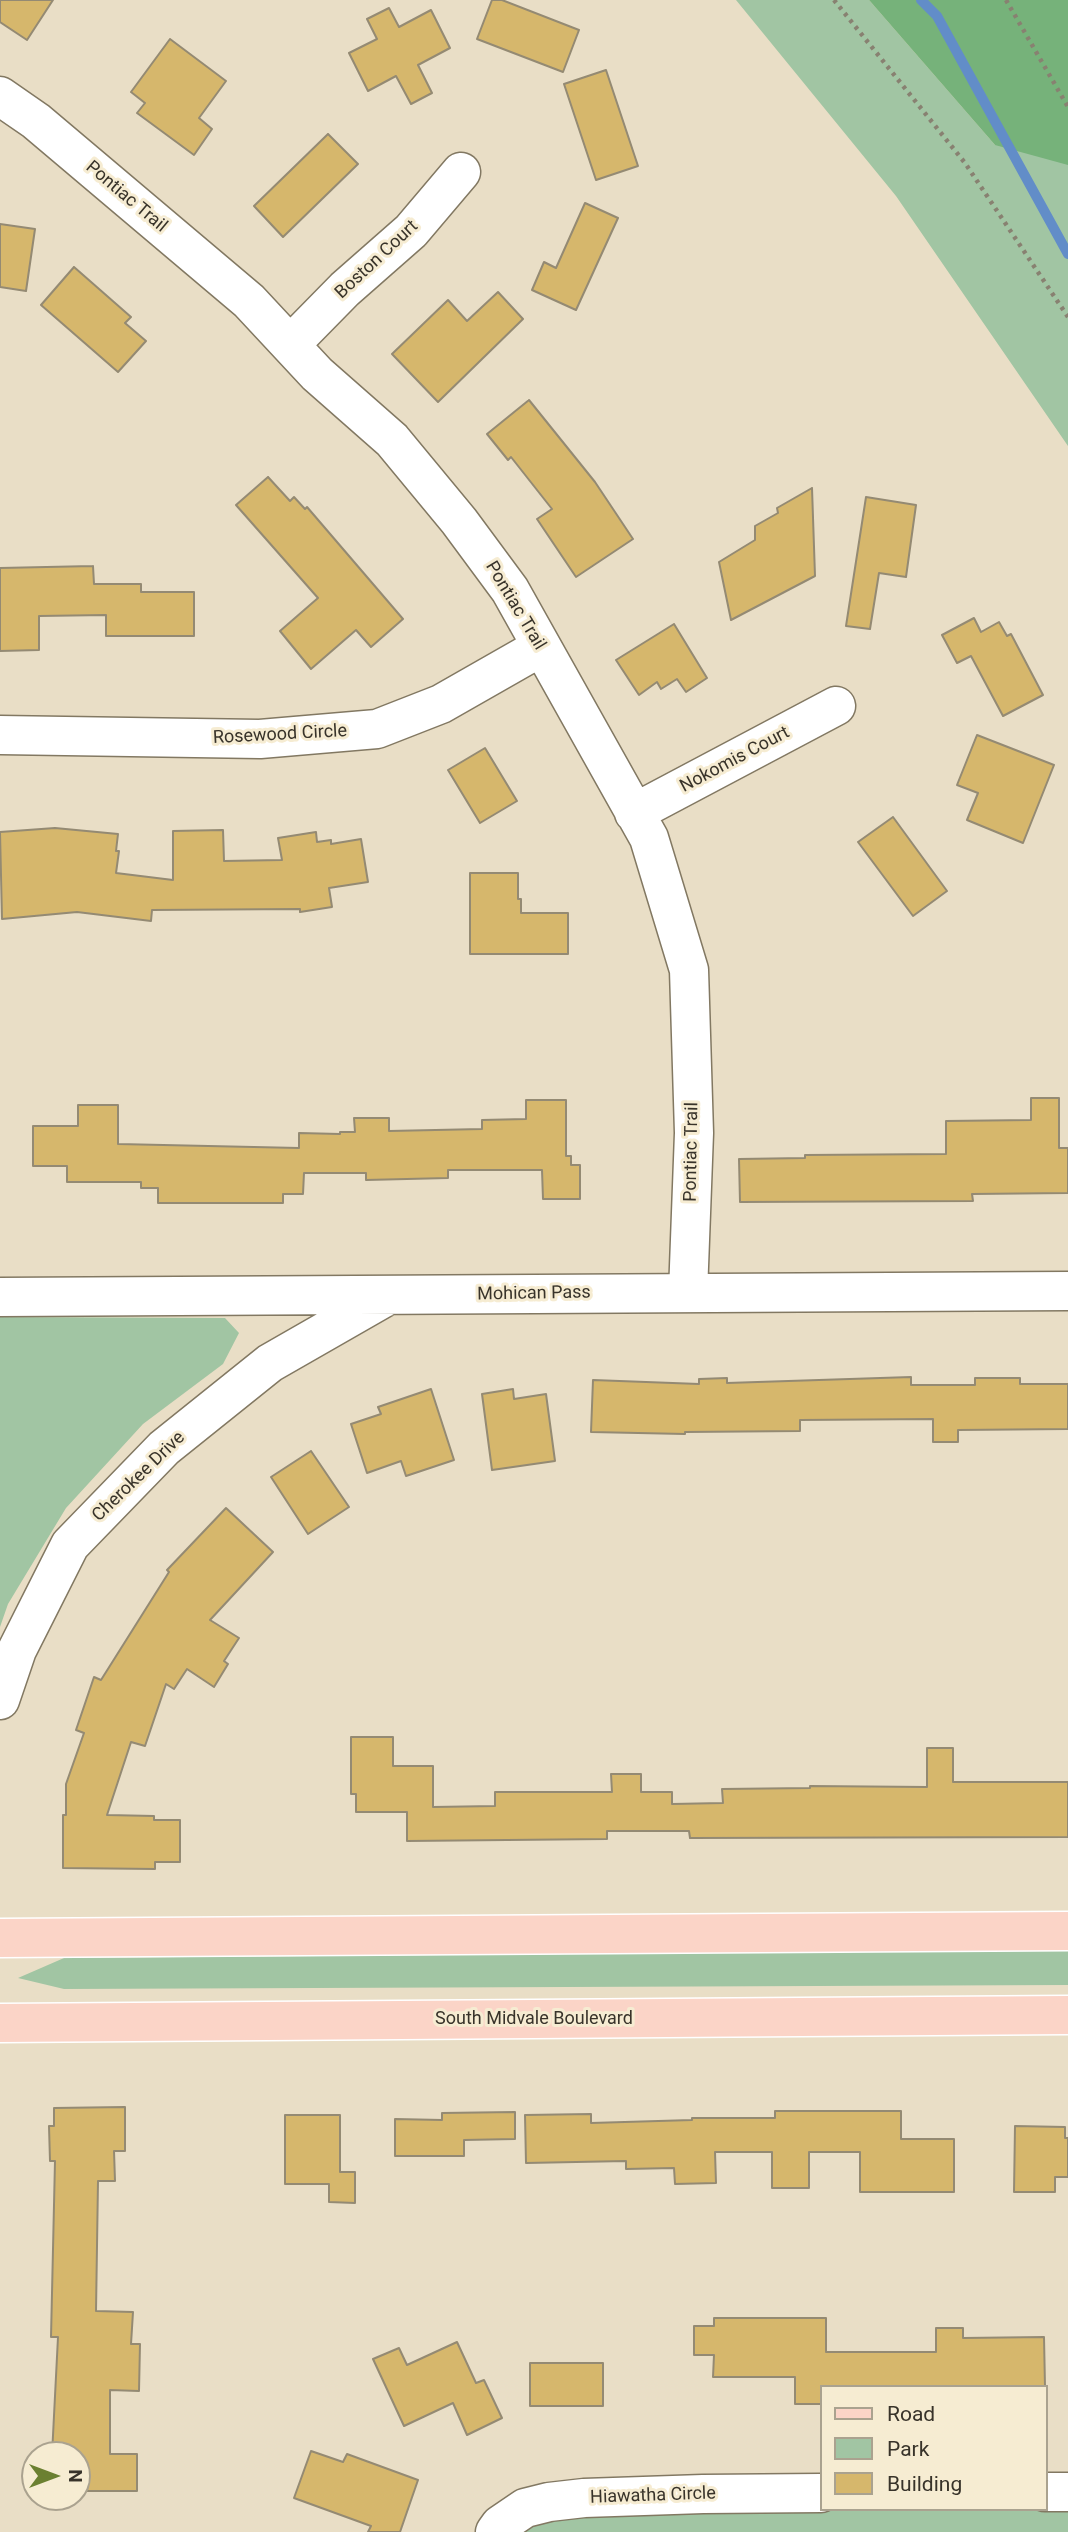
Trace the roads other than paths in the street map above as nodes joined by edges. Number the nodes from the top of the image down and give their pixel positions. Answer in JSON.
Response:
{"nodes":[{"id":1,"x":0,"y":96,"type":"edge"},
{"id":2,"x":461,"y":172,"type":"dead end"},
{"id":3,"x":290,"y":345,"type":"junction"},
{"id":4,"x":541,"y":648,"type":"junction"},
{"id":5,"x":836,"y":706,"type":"dead end"},
{"id":6,"x":0,"y":735,"type":"edge"},
{"id":7,"x":634,"y":813,"type":"junction"},
{"id":8,"x":1068,"y":1292,"type":"edge"},
{"id":9,"x":688,"y":1293,"type":"junction"},
{"id":10,"x":388,"y":1296,"type":"junction"},
{"id":11,"x":0,"y":1297,"type":"edge"},
{"id":12,"x":0,"y":1700,"type":"edge"},
{"id":13,"x":1068,"y":1931,"type":"edge"},
{"id":14,"x":0,"y":1938,"type":"edge"},
{"id":15,"x":1068,"y":2015,"type":"edge"},
{"id":16,"x":0,"y":2023,"type":"edge"},
{"id":17,"x":1047,"y":2492,"type":"edge"},
{"id":18,"x":1068,"y":2492,"type":"edge"},
{"id":19,"x":820,"y":2493,"type":"edge"},
{"id":20,"x":495,"y":2532,"type":"edge"}],
"edges":[{"from":1,"to":3,"type":"street","name":"Pontiac Trail"},
{"from":2,"to":3,"type":"street","name":"Boston Court"},
{"from":3,"to":4,"type":"street","name":"Pontiac Trail"},
{"from":4,"to":6,"type":"street","name":"Rosewood Circle"},
{"from":4,"to":7,"type":"street","name":"Pontiac Trail"},
{"from":5,"to":7,"type":"street","name":"Nokomis Court"},
{"from":7,"to":9,"type":"street","name":"Pontiac Trail"},
{"from":8,"to":9,"type":"street","name":"Mohican Pass"},
{"from":9,"to":10,"type":"street","name":"Mohican Pass"},
{"from":10,"to":11,"type":"street","name":"Mohican Pass"},
{"from":10,"to":12,"type":"street","name":"Cherokee Drive"},
{"from":13,"to":14,"type":"main road"},
{"from":15,"to":16,"type":"main road","name":"South Midvale Boulevard"},
{"from":17,"to":18,"type":"street"},
{"from":19,"to":20,"type":"street","name":"Hiawatha Circle"}]}
